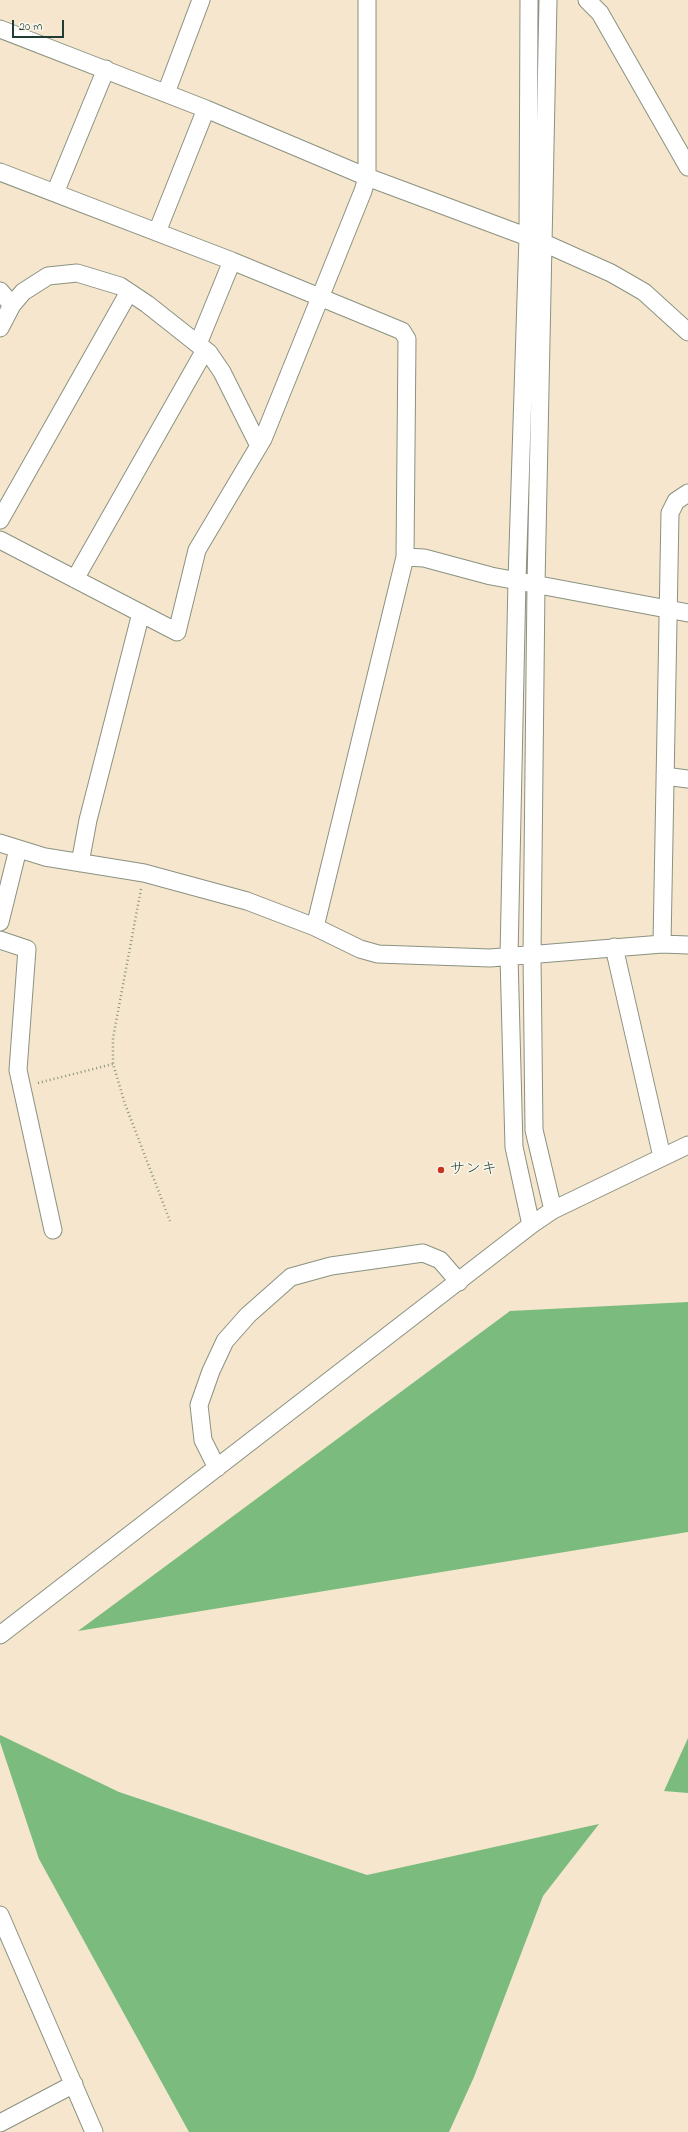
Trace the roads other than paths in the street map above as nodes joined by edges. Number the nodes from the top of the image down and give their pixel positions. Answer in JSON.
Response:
{"nodes":[{"id":1,"x":200,"y":0,"type":"edge"},
{"id":2,"x":367,"y":0,"type":"edge"},
{"id":3,"x":529,"y":0,"type":"edge"},
{"id":4,"x":548,"y":0,"type":"edge"},
{"id":5,"x":587,"y":0,"type":"edge"},
{"id":6,"x":0,"y":28,"type":"edge"},
{"id":7,"x":106,"y":69,"type":"junction"},
{"id":8,"x":166,"y":93,"type":"junction"},
{"id":9,"x":206,"y":109,"type":"junction"},
{"id":10,"x":688,"y":167,"type":"edge"},
{"id":11,"x":0,"y":172,"type":"edge"},
{"id":12,"x":367,"y":177,"type":"junction"},
{"id":13,"x":55,"y":193,"type":"junction"},
{"id":14,"x":157,"y":232,"type":"junction"},
{"id":15,"x":528,"y":236,"type":"junction"},
{"id":16,"x":544,"y":243,"type":"junction"},
{"id":17,"x":232,"y":261,"type":"junction"},
{"id":18,"x":0,"y":291,"type":"edge"},
{"id":19,"x":129,"y":292,"type":"junction"},
{"id":20,"x":321,"y":297,"type":"junction"},
{"id":21,"x":12,"y":305,"type":"junction"},
{"id":22,"x":0,"y":328,"type":"edge"},
{"id":23,"x":688,"y":332,"type":"edge"},
{"id":24,"x":201,"y":347,"type":"junction"},
{"id":25,"x":259,"y":446,"type":"junction"},
{"id":26,"x":688,"y":494,"type":"edge"},
{"id":27,"x":0,"y":520,"type":"edge"},
{"id":28,"x":0,"y":540,"type":"edge"},
{"id":29,"x":405,"y":557,"type":"junction"},
{"id":30,"x":75,"y":579,"type":"junction"},
{"id":31,"x":517,"y":580,"type":"junction"},
{"id":32,"x":536,"y":584,"type":"junction"},
{"id":33,"x":668,"y":610,"type":"junction"},
{"id":34,"x":141,"y":613,"type":"junction"},
{"id":35,"x":688,"y":613,"type":"edge"},
{"id":36,"x":665,"y":776,"type":"junction"},
{"id":37,"x":688,"y":779,"type":"edge"},
{"id":38,"x":0,"y":843,"type":"edge"},
{"id":39,"x":18,"y":849,"type":"junction"},
{"id":40,"x":80,"y":863,"type":"junction"},
{"id":41,"x":0,"y":922,"type":"edge"},
{"id":42,"x":315,"y":927,"type":"junction"},
{"id":43,"x":0,"y":940,"type":"edge"},
{"id":44,"x":662,"y":944,"type":"junction"},
{"id":45,"x":688,"y":945,"type":"edge"},
{"id":46,"x":614,"y":947,"type":"junction"},
{"id":47,"x":532,"y":954,"type":"junction"},
{"id":48,"x":509,"y":956,"type":"junction"},
{"id":49,"x":688,"y":1145,"type":"edge"},
{"id":50,"x":662,"y":1157,"type":"junction"},
{"id":51,"x":553,"y":1210,"type":"junction"},
{"id":52,"x":531,"y":1225,"type":"junction"},
{"id":53,"x":53,"y":1230,"type":"dead end"},
{"id":54,"x":458,"y":1282,"type":"junction"},
{"id":55,"x":217,"y":1468,"type":"junction"},
{"id":56,"x":0,"y":1636,"type":"edge"},
{"id":57,"x":0,"y":1915,"type":"edge"},
{"id":58,"x":74,"y":2084,"type":"junction"},
{"id":59,"x":0,"y":2123,"type":"edge"},
{"id":60,"x":94,"y":2132,"type":"edge"}],
"edges":[{"from":1,"to":8,"type":"street"},
{"from":2,"to":12,"type":"street"},
{"from":3,"to":15,"type":"street"},
{"from":4,"to":16,"type":"street"},
{"from":5,"to":10,"type":"street"},
{"from":6,"to":7,"type":"street"},
{"from":7,"to":8,"type":"street"},
{"from":7,"to":13,"type":"street"},
{"from":8,"to":9,"type":"street"},
{"from":9,"to":12,"type":"street"},
{"from":9,"to":14,"type":"street"},
{"from":11,"to":13,"type":"street"},
{"from":12,"to":15,"type":"street"},
{"from":12,"to":20,"type":"street"},
{"from":13,"to":14,"type":"street"},
{"from":14,"to":17,"type":"street"},
{"from":15,"to":16,"type":"street"},
{"from":15,"to":31,"type":"street"},
{"from":16,"to":23,"type":"street"},
{"from":16,"to":32,"type":"street"},
{"from":17,"to":20,"type":"street"},
{"from":17,"to":24,"type":"street"},
{"from":18,"to":21,"type":"street"},
{"from":19,"to":21,"type":"street"},
{"from":19,"to":24,"type":"street"},
{"from":19,"to":27,"type":"street"},
{"from":20,"to":25,"type":"street"},
{"from":20,"to":29,"type":"street"},
{"from":21,"to":22,"type":"street"},
{"from":24,"to":25,"type":"street"},
{"from":24,"to":30,"type":"street"},
{"from":25,"to":34,"type":"street"},
{"from":26,"to":33,"type":"street"},
{"from":28,"to":30,"type":"street"},
{"from":29,"to":31,"type":"street"},
{"from":29,"to":42,"type":"street"},
{"from":30,"to":34,"type":"street"},
{"from":31,"to":32,"type":"street"},
{"from":31,"to":48,"type":"street"},
{"from":32,"to":33,"type":"street"},
{"from":32,"to":47,"type":"street"},
{"from":33,"to":35,"type":"street"},
{"from":33,"to":36,"type":"street"},
{"from":34,"to":40,"type":"street"},
{"from":36,"to":37,"type":"street"},
{"from":36,"to":44,"type":"street"},
{"from":38,"to":39,"type":"street"},
{"from":39,"to":40,"type":"street"},
{"from":39,"to":41,"type":"street"},
{"from":40,"to":42,"type":"street"},
{"from":42,"to":48,"type":"street"},
{"from":43,"to":53,"type":"street"},
{"from":44,"to":45,"type":"street"},
{"from":44,"to":46,"type":"street"},
{"from":46,"to":47,"type":"street"},
{"from":46,"to":50,"type":"street"},
{"from":47,"to":48,"type":"street"},
{"from":47,"to":51,"type":"street"},
{"from":48,"to":52,"type":"street"},
{"from":49,"to":50,"type":"street"},
{"from":50,"to":51,"type":"street"},
{"from":51,"to":52,"type":"street"},
{"from":52,"to":54,"type":"street"},
{"from":54,"to":55,"type":"street"},
{"from":54,"to":55,"type":"street"},
{"from":55,"to":56,"type":"street"},
{"from":57,"to":58,"type":"street"},
{"from":58,"to":59,"type":"street"},
{"from":58,"to":60,"type":"street"}]}
